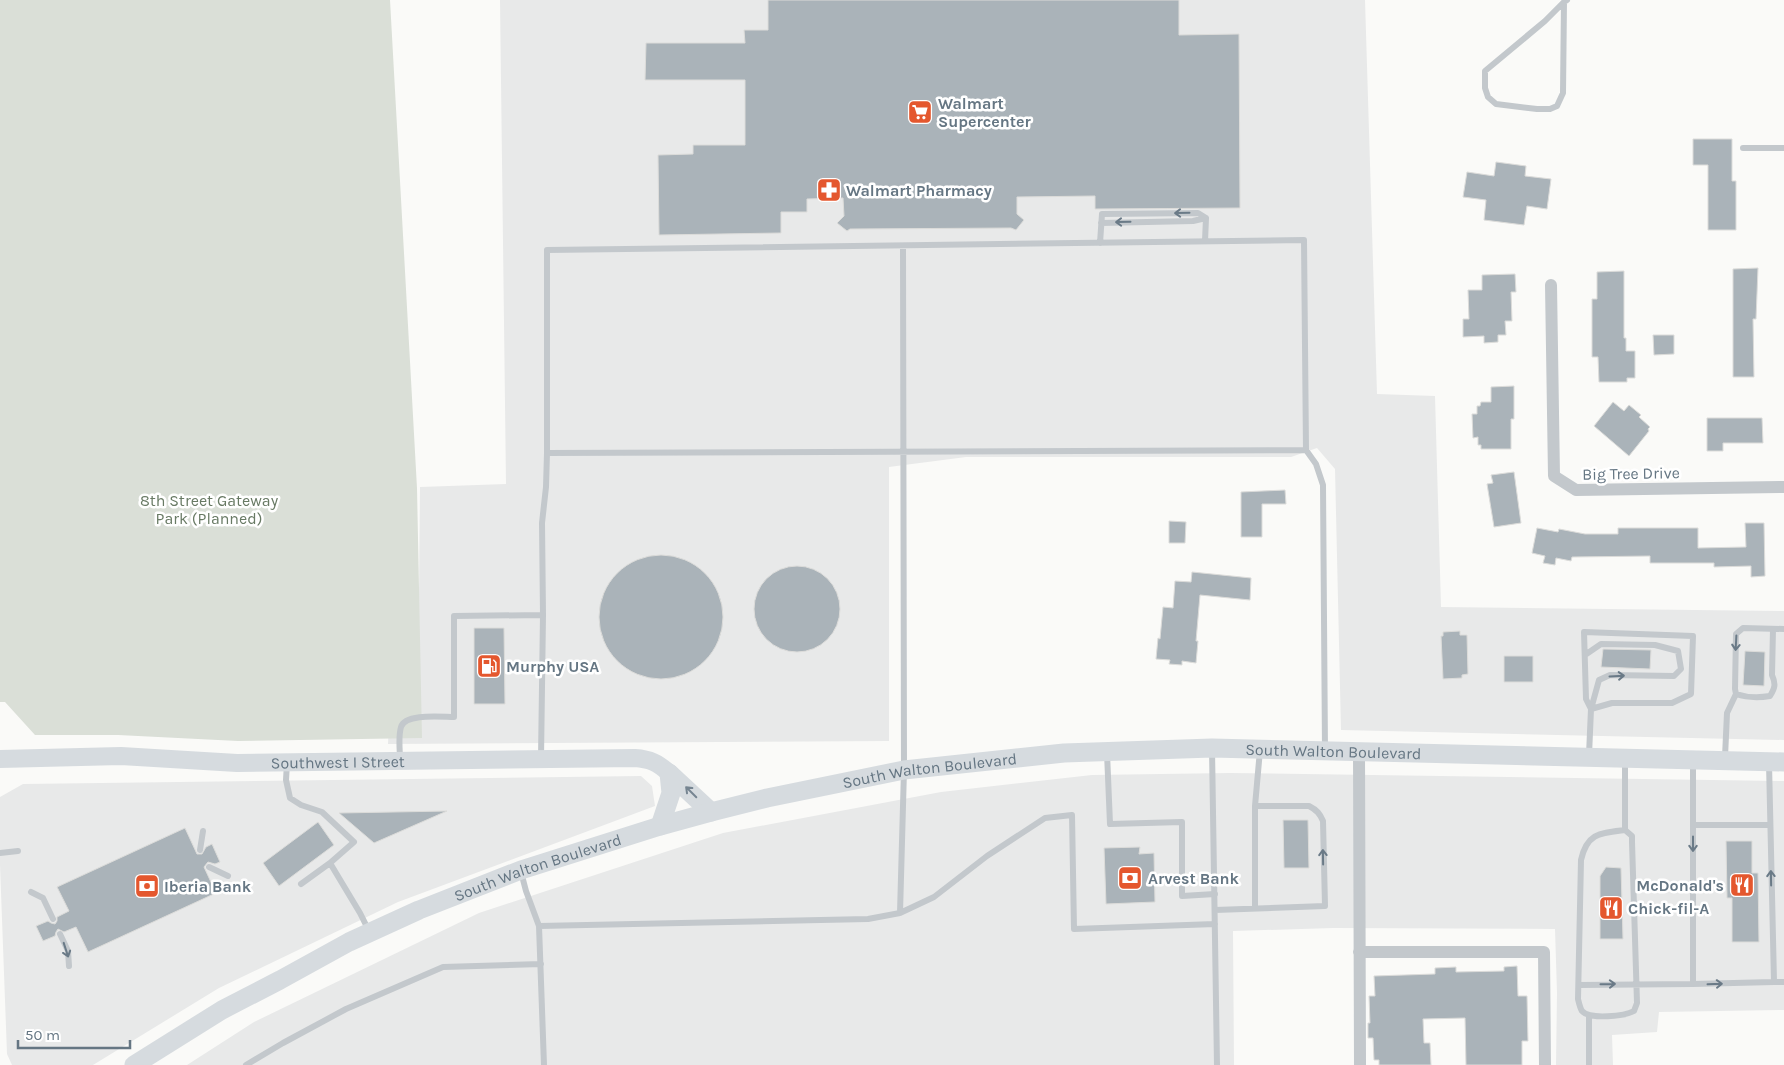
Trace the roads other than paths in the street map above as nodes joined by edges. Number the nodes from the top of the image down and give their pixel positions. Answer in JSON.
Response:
{"nodes":[{"id":1,"x":1565,"y":1,"type":"edge"},
{"id":2,"x":1743,"y":148,"type":"dead end"},
{"id":3,"x":1784,"y":148,"type":"edge"},
{"id":4,"x":1206,"y":242,"type":"junction"},
{"id":5,"x":1100,"y":243,"type":"junction"},
{"id":6,"x":903,"y":246,"type":"junction"},
{"id":7,"x":1550,"y":285,"type":"dead end"},
{"id":8,"x":1306,"y":450,"type":"junction"},
{"id":9,"x":903,"y":452,"type":"junction"},
{"id":10,"x":547,"y":453,"type":"junction"},
{"id":11,"x":1784,"y":487,"type":"edge"},
{"id":12,"x":543,"y":615,"type":"junction"},
{"id":13,"x":1773,"y":629,"type":"junction"},
{"id":14,"x":1784,"y":629,"type":"edge"},
{"id":15,"x":1584,"y":655,"type":"junction"},
{"id":16,"x":1736,"y":694,"type":"junction"},
{"id":17,"x":1591,"y":709,"type":"junction"},
{"id":18,"x":1212,"y":748,"type":"junction"},
{"id":19,"x":1260,"y":749,"type":"junction"},
{"id":20,"x":1325,"y":750,"type":"junction"},
{"id":21,"x":1359,"y":751,"type":"junction"},
{"id":22,"x":1107,"y":752,"type":"junction"},
{"id":23,"x":1589,"y":758,"type":"junction"},
{"id":24,"x":0,"y":759,"type":"edge"},
{"id":25,"x":1625,"y":759,"type":"junction"},
{"id":26,"x":400,"y":760,"type":"junction"},
{"id":27,"x":541,"y":760,"type":"junction"},
{"id":28,"x":1693,"y":761,"type":"junction"},
{"id":29,"x":1724,"y":761,"type":"junction"},
{"id":30,"x":287,"y":762,"type":"junction"},
{"id":31,"x":1776,"y":762,"type":"edge"},
{"id":32,"x":904,"y":770,"type":"junction"},
{"id":33,"x":669,"y":773,"type":"junction"},
{"id":34,"x":1254,"y":806,"type":"junction"},
{"id":35,"x":711,"y":812,"type":"junction"},
{"id":36,"x":1693,"y":825,"type":"junction"},
{"id":37,"x":1770,"y":825,"type":"junction"},
{"id":38,"x":660,"y":826,"type":"junction"},
{"id":39,"x":1625,"y":830,"type":"junction"},
{"id":40,"x":203,"y":831,"type":"dead end"},
{"id":41,"x":200,"y":850,"type":"dead end"},
{"id":42,"x":18,"y":851,"type":"dead end"},
{"id":43,"x":0,"y":853,"type":"edge"},
{"id":44,"x":330,"y":864,"type":"junction"},
{"id":45,"x":209,"y":867,"type":"dead end"},
{"id":46,"x":521,"y":870,"type":"junction"},
{"id":47,"x":228,"y":876,"type":"dead end"},
{"id":48,"x":301,"y":884,"type":"dead end"},
{"id":49,"x":30,"y":892,"type":"dead end"},
{"id":50,"x":1215,"y":894,"type":"junction"},
{"id":51,"x":1255,"y":908,"type":"junction"},
{"id":52,"x":1215,"y":910,"type":"junction"},
{"id":53,"x":900,"y":913,"type":"junction"},
{"id":54,"x":53,"y":919,"type":"dead end"},
{"id":55,"x":1215,"y":924,"type":"junction"},
{"id":56,"x":539,"y":926,"type":"junction"},
{"id":57,"x":370,"y":932,"type":"junction"},
{"id":58,"x":60,"y":934,"type":"dead end"},
{"id":59,"x":1359,"y":952,"type":"junction"},
{"id":60,"x":541,"y":964,"type":"junction"},
{"id":61,"x":69,"y":966,"type":"dead end"},
{"id":62,"x":1774,"y":982,"type":"junction"},
{"id":63,"x":1784,"y":982,"type":"edge"},
{"id":64,"x":1637,"y":984,"type":"junction"},
{"id":65,"x":1693,"y":984,"type":"junction"},
{"id":66,"x":1579,"y":985,"type":"junction"},
{"id":67,"x":1589,"y":1014,"type":"junction"},
{"id":68,"x":134,"y":1065,"type":"edge"},
{"id":69,"x":246,"y":1065,"type":"edge"},
{"id":70,"x":544,"y":1065,"type":"edge"},
{"id":71,"x":1218,"y":1065,"type":"edge"},
{"id":72,"x":1360,"y":1065,"type":"edge"},
{"id":73,"x":1545,"y":1065,"type":"edge"},
{"id":74,"x":1590,"y":1065,"type":"edge"}],
"edges":[{"from":1,"to":1,"type":"lane"},
{"from":2,"to":3,"type":"lane"},
{"from":4,"to":5,"type":"lane"},
{"from":4,"to":5,"type":"lane","one_way":true},
{"from":4,"to":8,"type":"lane"},
{"from":5,"to":6,"type":"lane"},
{"from":6,"to":9,"type":"lane"},
{"from":6,"to":10,"type":"lane"},
{"from":7,"to":11,"type":"street","name":"Big Tree Drive"},
{"from":8,"to":9,"type":"lane"},
{"from":8,"to":20,"type":"lane"},
{"from":9,"to":10,"type":"lane"},
{"from":9,"to":32,"type":"lane"},
{"from":10,"to":12,"type":"lane"},
{"from":12,"to":26,"type":"lane"},
{"from":12,"to":27,"type":"lane"},
{"from":13,"to":14,"type":"lane"},
{"from":13,"to":16,"type":"lane","one_way":true},
{"from":13,"to":16,"type":"lane"},
{"from":15,"to":17,"type":"lane"},
{"from":17,"to":15,"type":"lane","one_way":true},
{"from":15,"to":17,"type":"lane"},
{"from":16,"to":29,"type":"lane"},
{"from":17,"to":23,"type":"lane"},
{"from":18,"to":19,"type":"main road","name":"South Walton Boulevard"},
{"from":18,"to":22,"type":"main road","name":"South Walton Boulevard"},
{"from":18,"to":50,"type":"lane"},
{"from":19,"to":20,"type":"main road","name":"South Walton Boulevard"},
{"from":19,"to":34,"type":"lane"},
{"from":20,"to":21,"type":"main road","name":"South Walton Boulevard"},
{"from":21,"to":23,"type":"main road","name":"South Walton Boulevard"},
{"from":21,"to":59,"type":"street"},
{"from":22,"to":32,"type":"main road","name":"South Walton Boulevard"},
{"from":22,"to":50,"type":"lane"},
{"from":23,"to":25,"type":"main road","name":"South Walton Boulevard"},
{"from":24,"to":30,"type":"main road","name":"Southwest I Street"},
{"from":25,"to":28,"type":"main road","name":"South Walton Boulevard"},
{"from":25,"to":39,"type":"lane"},
{"from":26,"to":27,"type":"main road","name":"Southwest I Street"},
{"from":26,"to":30,"type":"main road","name":"Southwest I Street"},
{"from":27,"to":33,"type":"main road","name":"Southwest I Street"},
{"from":28,"to":29,"type":"main road","name":"South Walton Boulevard"},
{"from":28,"to":36,"type":"lane"},
{"from":29,"to":31,"type":"main road","name":"South Walton Boulevard"},
{"from":30,"to":44,"type":"lane"},
{"from":31,"to":37,"type":"lane"},
{"from":32,"to":35,"type":"main road","name":"South Walton Boulevard"},
{"from":32,"to":53,"type":"lane"},
{"from":35,"to":33,"type":"main road","one_way":true},
{"from":33,"to":38,"type":"main road"},
{"from":34,"to":51,"type":"lane"},
{"from":51,"to":34,"type":"lane","one_way":true},
{"from":35,"to":38,"type":"main road","name":"South Walton Boulevard"},
{"from":36,"to":37,"type":"lane"},
{"from":36,"to":65,"type":"lane","one_way":true},
{"from":62,"to":37,"type":"lane","one_way":true},
{"from":38,"to":46,"type":"main road","name":"South Walton Boulevard"},
{"from":39,"to":64,"type":"lane"},
{"from":39,"to":66,"type":"lane"},
{"from":40,"to":41,"type":"lane"},
{"from":42,"to":43,"type":"lane"},
{"from":44,"to":48,"type":"lane"},
{"from":44,"to":57,"type":"lane"},
{"from":45,"to":47,"type":"lane"},
{"from":46,"to":56,"type":"lane"},
{"from":46,"to":57,"type":"main road","name":"South Walton Boulevard"},
{"from":49,"to":54,"type":"lane"},
{"from":50,"to":52,"type":"lane"},
{"from":51,"to":52,"type":"lane"},
{"from":52,"to":55,"type":"lane"},
{"from":53,"to":55,"type":"lane"},
{"from":53,"to":56,"type":"lane"},
{"from":55,"to":71,"type":"lane"},
{"from":56,"to":60,"type":"lane"},
{"from":57,"to":68,"type":"main road","name":"South Walton Boulevard"},
{"from":58,"to":61,"type":"lane","one_way":true},
{"from":59,"to":72,"type":"street"},
{"from":59,"to":73,"type":"street"},
{"from":60,"to":69,"type":"lane"},
{"from":60,"to":70,"type":"lane"},
{"from":62,"to":63,"type":"lane"},
{"from":65,"to":62,"type":"lane","one_way":true},
{"from":64,"to":65,"type":"lane"},
{"from":66,"to":64,"type":"lane","one_way":true},
{"from":64,"to":67,"type":"lane"},
{"from":66,"to":67,"type":"lane"},
{"from":67,"to":74,"type":"lane"}]}
